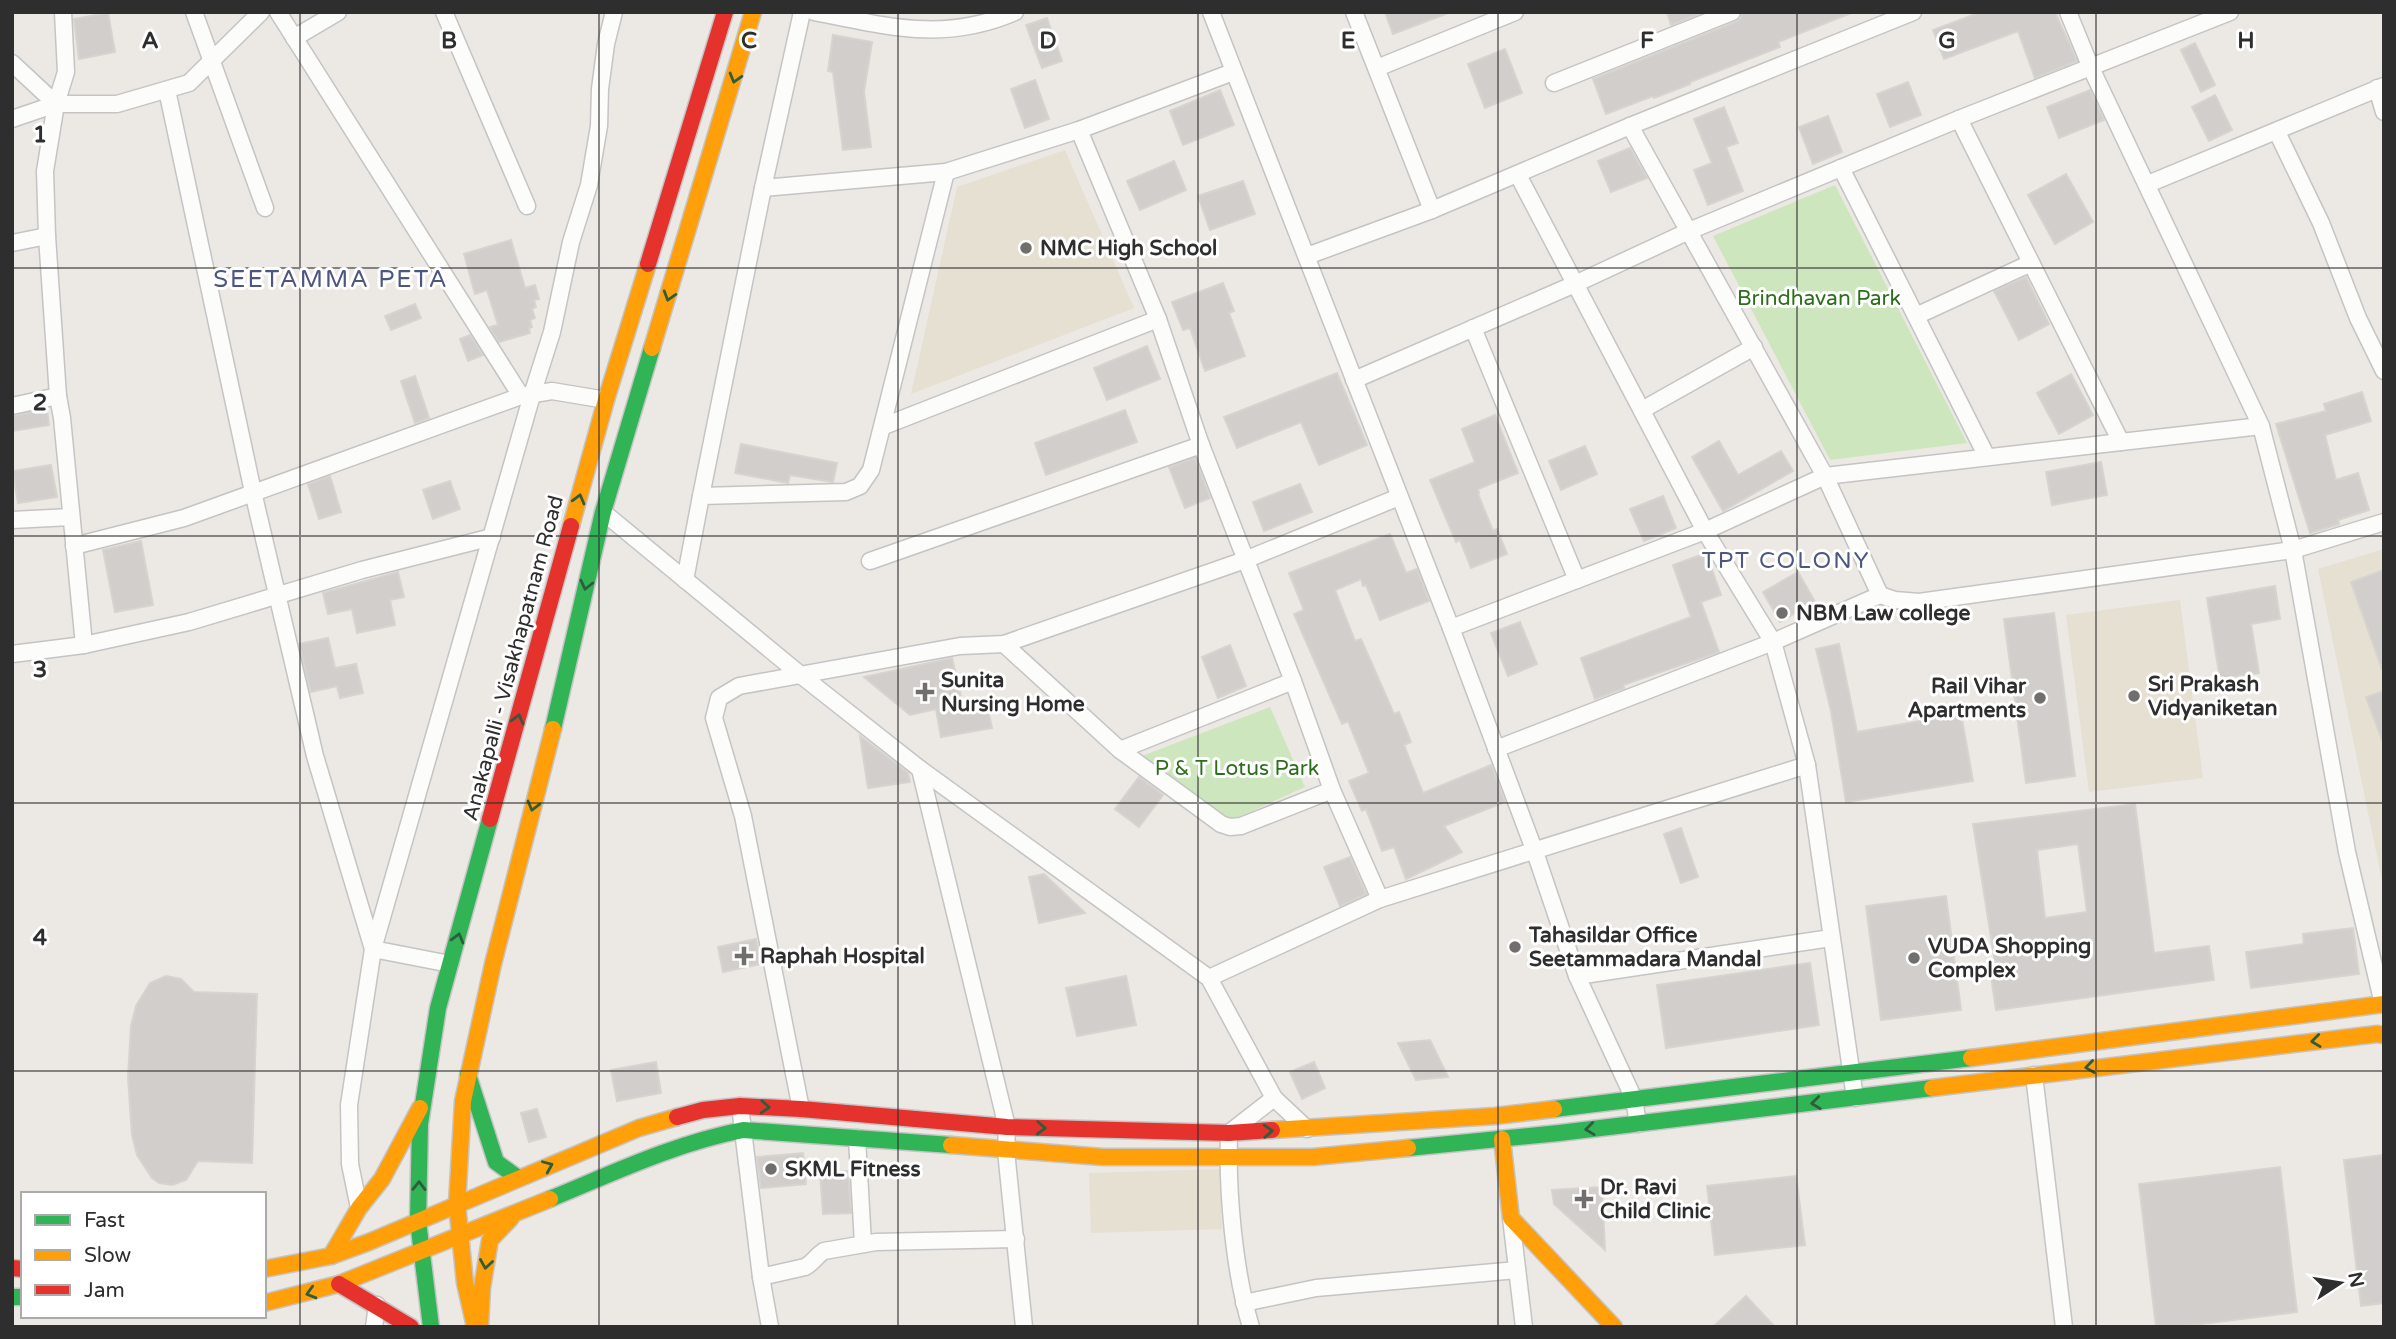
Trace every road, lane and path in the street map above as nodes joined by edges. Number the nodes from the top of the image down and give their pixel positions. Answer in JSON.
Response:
{"nodes":[{"id":1,"x":63,"y":12,"type":"edge"},
{"id":2,"x":194,"y":12,"type":"edge"},
{"id":3,"x":261,"y":12,"type":"edge"},
{"id":4,"x":278,"y":12,"type":"edge"},
{"id":5,"x":338,"y":12,"type":"edge"},
{"id":6,"x":444,"y":12,"type":"edge"},
{"id":7,"x":614,"y":12,"type":"edge"},
{"id":8,"x":726,"y":12,"type":"edge"},
{"id":9,"x":753,"y":12,"type":"edge"},
{"id":10,"x":802,"y":12,"type":"edge"},
{"id":11,"x":814,"y":12,"type":"edge"},
{"id":12,"x":1015,"y":12,"type":"edge"},
{"id":13,"x":1211,"y":12,"type":"edge"},
{"id":14,"x":1354,"y":12,"type":"edge"},
{"id":15,"x":1515,"y":12,"type":"edge"},
{"id":16,"x":1732,"y":12,"type":"edge"},
{"id":17,"x":1913,"y":12,"type":"edge"},
{"id":18,"x":2068,"y":12,"type":"edge"},
{"id":19,"x":2230,"y":12,"type":"edge"},
{"id":20,"x":294,"y":38,"type":"junction"},
{"id":21,"x":212,"y":62,"type":"junction"},
{"id":22,"x":12,"y":63,"type":"edge"},
{"id":23,"x":1377,"y":68,"type":"junction"},
{"id":24,"x":2091,"y":68,"type":"junction"},
{"id":25,"x":1233,"y":72,"type":"junction"},
{"id":26,"x":1554,"y":83,"type":"dead end"},
{"id":27,"x":2380,"y":87,"type":"edge"},
{"id":28,"x":167,"y":89,"type":"junction"},
{"id":29,"x":56,"y":104,"type":"junction"},
{"id":30,"x":2384,"y":112,"type":"edge"},
{"id":31,"x":12,"y":119,"type":"edge"},
{"id":32,"x":1959,"y":119,"type":"junction"},
{"id":33,"x":1630,"y":126,"type":"junction"},
{"id":34,"x":1079,"y":130,"type":"junction"},
{"id":35,"x":2277,"y":132,"type":"junction"},
{"id":36,"x":1841,"y":168,"type":"junction"},
{"id":37,"x":946,"y":172,"type":"junction"},
{"id":38,"x":1518,"y":175,"type":"junction"},
{"id":39,"x":2148,"y":184,"type":"junction"},
{"id":40,"x":763,"y":188,"type":"junction"},
{"id":41,"x":527,"y":206,"type":"dead end"},
{"id":42,"x":265,"y":208,"type":"dead end"},
{"id":43,"x":1432,"y":210,"type":"junction"},
{"id":44,"x":1689,"y":231,"type":"junction"},
{"id":45,"x":47,"y":236,"type":"junction"},
{"id":46,"x":12,"y":243,"type":"edge"},
{"id":47,"x":1307,"y":256,"type":"junction"},
{"id":48,"x":2031,"y":263,"type":"junction"},
{"id":49,"x":1575,"y":284,"type":"junction"},
{"id":50,"x":1916,"y":316,"type":"junction"},
{"id":51,"x":1157,"y":319,"type":"junction"},
{"id":52,"x":1473,"y":328,"type":"junction"},
{"id":53,"x":1754,"y":348,"type":"junction"},
{"id":54,"x":2384,"y":371,"type":"edge"},
{"id":55,"x":1354,"y":380,"type":"junction"},
{"id":56,"x":527,"y":395,"type":"junction"},
{"id":57,"x":58,"y":396,"type":"junction"},
{"id":58,"x":606,"y":400,"type":"junction"},
{"id":59,"x":12,"y":406,"type":"edge"},
{"id":60,"x":1642,"y":410,"type":"junction"},
{"id":61,"x":884,"y":426,"type":"junction"},
{"id":62,"x":2261,"y":426,"type":"junction"},
{"id":63,"x":2121,"y":442,"type":"junction"},
{"id":64,"x":1201,"y":445,"type":"junction"},
{"id":65,"x":1987,"y":457,"type":"junction"},
{"id":66,"x":1825,"y":476,"type":"junction"},
{"id":67,"x":253,"y":492,"type":"junction"},
{"id":68,"x":701,"y":496,"type":"junction"},
{"id":69,"x":1399,"y":497,"type":"junction"},
{"id":70,"x":603,"y":512,"type":"junction"},
{"id":71,"x":71,"y":517,"type":"junction"},
{"id":72,"x":12,"y":520,"type":"edge"},
{"id":73,"x":2384,"y":522,"type":"edge"},
{"id":74,"x":1705,"y":531,"type":"junction"},
{"id":75,"x":492,"y":537,"type":"junction"},
{"id":76,"x":74,"y":546,"type":"junction"},
{"id":77,"x":2293,"y":550,"type":"junction"},
{"id":78,"x":1245,"y":560,"type":"junction"},
{"id":79,"x":870,"y":561,"type":"dead end"},
{"id":80,"x":685,"y":580,"type":"junction"},
{"id":81,"x":1577,"y":580,"type":"junction"},
{"id":82,"x":278,"y":595,"type":"junction"},
{"id":83,"x":1880,"y":595,"type":"junction"},
{"id":84,"x":1451,"y":628,"type":"junction"},
{"id":85,"x":1773,"y":642,"type":"junction"},
{"id":86,"x":1004,"y":644,"type":"junction"},
{"id":87,"x":84,"y":645,"type":"junction"},
{"id":88,"x":12,"y":654,"type":"edge"},
{"id":89,"x":802,"y":676,"type":"junction"},
{"id":90,"x":1293,"y":681,"type":"junction"},
{"id":91,"x":1496,"y":749,"type":"junction"},
{"id":92,"x":1120,"y":750,"type":"junction"},
{"id":93,"x":1807,"y":765,"type":"junction"},
{"id":94,"x":920,"y":769,"type":"junction"},
{"id":95,"x":1332,"y":790,"type":"junction"},
{"id":96,"x":1535,"y":852,"type":"junction"},
{"id":97,"x":1380,"y":900,"type":"junction"},
{"id":98,"x":1831,"y":938,"type":"junction"},
{"id":99,"x":373,"y":949,"type":"junction"},
{"id":100,"x":450,"y":964,"type":"junction"},
{"id":101,"x":1577,"y":976,"type":"junction"},
{"id":102,"x":1209,"y":978,"type":"junction"},
{"id":103,"x":2383,"y":1004,"type":"edge"},
{"id":104,"x":2384,"y":1035,"type":"edge"},
{"id":105,"x":1851,"y":1074,"type":"junction"},
{"id":106,"x":468,"y":1075,"type":"junction"},
{"id":107,"x":2034,"y":1075,"type":"junction"},
{"id":108,"x":1274,"y":1098,"type":"junction"},
{"id":109,"x":1855,"y":1098,"type":"junction"},
{"id":110,"x":1634,"y":1099,"type":"junction"},
{"id":111,"x":424,"y":1100,"type":"junction"},
{"id":112,"x":740,"y":1106,"type":"junction"},
{"id":113,"x":801,"y":1109,"type":"junction"},
{"id":114,"x":1638,"y":1124,"type":"junction"},
{"id":115,"x":1007,"y":1127,"type":"junction"},
{"id":116,"x":1307,"y":1129,"type":"junction"},
{"id":117,"x":743,"y":1130,"type":"junction"},
{"id":118,"x":1229,"y":1133,"type":"junction"},
{"id":119,"x":857,"y":1138,"type":"junction"},
{"id":120,"x":1502,"y":1139,"type":"junction"},
{"id":121,"x":1006,"y":1151,"type":"junction"},
{"id":122,"x":1228,"y":1157,"type":"junction"},
{"id":123,"x":518,"y":1178,"type":"junction"},
{"id":124,"x":457,"y":1204,"type":"junction"},
{"id":125,"x":359,"y":1208,"type":"junction"},
{"id":126,"x":517,"y":1212,"type":"junction"},
{"id":127,"x":1511,"y":1218,"type":"junction"},
{"id":128,"x":418,"y":1221,"type":"junction"},
{"id":129,"x":460,"y":1236,"type":"junction"},
{"id":130,"x":1016,"y":1239,"type":"junction"},
{"id":131,"x":863,"y":1244,"type":"junction"},
{"id":132,"x":421,"y":1252,"type":"junction"},
{"id":133,"x":331,"y":1256,"type":"junction"},
{"id":134,"x":266,"y":1269,"type":"edge"},
{"id":135,"x":1517,"y":1270,"type":"junction"},
{"id":136,"x":761,"y":1277,"type":"junction"},
{"id":137,"x":339,"y":1284,"type":"junction"},
{"id":138,"x":266,"y":1302,"type":"edge"},
{"id":139,"x":1244,"y":1303,"type":"junction"},
{"id":140,"x":377,"y":1305,"type":"junction"},
{"id":141,"x":373,"y":1327,"type":"edge"},
{"id":142,"x":411,"y":1327,"type":"edge"},
{"id":143,"x":431,"y":1327,"type":"edge"},
{"id":144,"x":475,"y":1327,"type":"edge"},
{"id":145,"x":480,"y":1327,"type":"edge"},
{"id":146,"x":770,"y":1327,"type":"edge"},
{"id":147,"x":1024,"y":1327,"type":"edge"},
{"id":148,"x":1251,"y":1327,"type":"edge"},
{"id":149,"x":1524,"y":1327,"type":"edge"},
{"id":150,"x":1614,"y":1327,"type":"edge"},
{"id":151,"x":2064,"y":1327,"type":"edge"}],
"edges":[{"from":1,"to":29,"type":"street"},
{"from":2,"to":21,"type":"street"},
{"from":3,"to":21,"type":"street"},
{"from":4,"to":20,"type":"street"},
{"from":5,"to":20,"type":"street"},
{"from":6,"to":41,"type":"street"},
{"from":7,"to":56,"type":"street"},
{"from":8,"to":58,"type":"main road","name":"Anakapalli - Visakhapatnam Road"},
{"from":9,"to":70,"type":"main road","one_way":true},
{"from":10,"to":40,"type":"street"},
{"from":11,"to":12,"type":"street"},
{"from":13,"to":25,"type":"street"},
{"from":14,"to":23,"type":"street"},
{"from":15,"to":23,"type":"street"},
{"from":16,"to":26,"type":"street"},
{"from":17,"to":33,"type":"street"},
{"from":18,"to":24,"type":"street"},
{"from":19,"to":24,"type":"street"},
{"from":20,"to":56,"type":"street"},
{"from":21,"to":28,"type":"street"},
{"from":21,"to":42,"type":"street"},
{"from":22,"to":29,"type":"street"},
{"from":23,"to":43,"type":"street"},
{"from":24,"to":32,"type":"street"},
{"from":24,"to":39,"type":"street"},
{"from":25,"to":34,"type":"street"},
{"from":25,"to":47,"type":"street"},
{"from":27,"to":30,"type":"street"},
{"from":27,"to":35,"type":"street"},
{"from":28,"to":29,"type":"street"},
{"from":28,"to":67,"type":"street"},
{"from":29,"to":31,"type":"street"},
{"from":29,"to":45,"type":"street"},
{"from":32,"to":36,"type":"street"},
{"from":32,"to":48,"type":"street"},
{"from":33,"to":38,"type":"street"},
{"from":33,"to":44,"type":"street"},
{"from":34,"to":37,"type":"street"},
{"from":34,"to":51,"type":"street"},
{"from":35,"to":39,"type":"street"},
{"from":35,"to":54,"type":"street"},
{"from":36,"to":44,"type":"street"},
{"from":36,"to":50,"type":"street"},
{"from":37,"to":40,"type":"street"},
{"from":37,"to":61,"type":"street"},
{"from":38,"to":43,"type":"street"},
{"from":38,"to":49,"type":"street"},
{"from":39,"to":62,"type":"street"},
{"from":40,"to":68,"type":"street"},
{"from":43,"to":47,"type":"street"},
{"from":44,"to":49,"type":"street"},
{"from":44,"to":53,"type":"street"},
{"from":45,"to":46,"type":"street"},
{"from":45,"to":57,"type":"street"},
{"from":47,"to":55,"type":"street"},
{"from":48,"to":50,"type":"street"},
{"from":48,"to":63,"type":"street"},
{"from":49,"to":52,"type":"street"},
{"from":49,"to":60,"type":"street"},
{"from":50,"to":65,"type":"street"},
{"from":51,"to":61,"type":"street"},
{"from":51,"to":64,"type":"street"},
{"from":52,"to":55,"type":"street"},
{"from":52,"to":81,"type":"street"},
{"from":53,"to":60,"type":"street"},
{"from":53,"to":66,"type":"street"},
{"from":55,"to":69,"type":"street"},
{"from":56,"to":58,"type":"street"},
{"from":56,"to":67,"type":"street"},
{"from":56,"to":75,"type":"street"},
{"from":57,"to":59,"type":"street"},
{"from":57,"to":71,"type":"street"},
{"from":100,"to":58,"type":"main road","name":"Anakapalli - Visakhapatnam Road","one_way":true},
{"from":60,"to":74,"type":"street"},
{"from":61,"to":68,"type":"street"},
{"from":62,"to":63,"type":"street"},
{"from":62,"to":77,"type":"street"},
{"from":63,"to":65,"type":"street"},
{"from":64,"to":78,"type":"street"},
{"from":64,"to":79,"type":"street"},
{"from":65,"to":66,"type":"street"},
{"from":66,"to":74,"type":"street"},
{"from":66,"to":83,"type":"street"},
{"from":67,"to":76,"type":"street"},
{"from":67,"to":82,"type":"street"},
{"from":68,"to":80,"type":"street"},
{"from":69,"to":78,"type":"street"},
{"from":69,"to":84,"type":"street"},
{"from":70,"to":80,"type":"street"},
{"from":70,"to":106,"type":"main road","one_way":true},
{"from":71,"to":72,"type":"street"},
{"from":71,"to":76,"type":"street"},
{"from":73,"to":77,"type":"street"},
{"from":74,"to":81,"type":"street"},
{"from":74,"to":85,"type":"street"},
{"from":75,"to":82,"type":"street"},
{"from":75,"to":99,"type":"street"},
{"from":76,"to":87,"type":"street"},
{"from":77,"to":83,"type":"street"},
{"from":77,"to":103,"type":"street"},
{"from":78,"to":86,"type":"street"},
{"from":78,"to":90,"type":"street"},
{"from":80,"to":89,"type":"street"},
{"from":81,"to":84,"type":"street"},
{"from":82,"to":87,"type":"street"},
{"from":82,"to":99,"type":"street"},
{"from":83,"to":85,"type":"street"},
{"from":84,"to":91,"type":"street"},
{"from":85,"to":91,"type":"street"},
{"from":85,"to":93,"type":"street"},
{"from":86,"to":89,"type":"street"},
{"from":86,"to":92,"type":"street"},
{"from":87,"to":88,"type":"street"},
{"from":89,"to":94,"type":"street"},
{"from":89,"to":113,"type":"street"},
{"from":90,"to":92,"type":"street"},
{"from":90,"to":95,"type":"street"},
{"from":91,"to":96,"type":"street"},
{"from":92,"to":95,"type":"street"},
{"from":93,"to":96,"type":"street"},
{"from":93,"to":98,"type":"street"},
{"from":94,"to":102,"type":"street"},
{"from":94,"to":115,"type":"street"},
{"from":95,"to":97,"type":"street"},
{"from":96,"to":97,"type":"street"},
{"from":96,"to":101,"type":"street"},
{"from":97,"to":102,"type":"street"},
{"from":98,"to":101,"type":"street"},
{"from":98,"to":105,"type":"street"},
{"from":99,"to":100,"type":"street"},
{"from":99,"to":125,"type":"street"},
{"from":100,"to":111,"type":"main road","name":"Anakapalli - Visakhapatnam Road"},
{"from":101,"to":110,"type":"street"},
{"from":102,"to":108,"type":"street"},
{"from":103,"to":105,"type":"main road"},
{"from":104,"to":107,"type":"main road","one_way":true},
{"from":105,"to":109,"type":"street"},
{"from":105,"to":110,"type":"main road"},
{"from":106,"to":123,"type":"main road"},
{"from":106,"to":124,"type":"main road"},
{"from":107,"to":109,"type":"main road"},
{"from":107,"to":151,"type":"street"},
{"from":108,"to":116,"type":"street"},
{"from":108,"to":118,"type":"street"},
{"from":109,"to":114,"type":"main road","one_way":true},
{"from":110,"to":114,"type":"street"},
{"from":110,"to":116,"type":"main road"},
{"from":111,"to":125,"type":"main road"},
{"from":128,"to":111,"type":"main road","name":"Anakapalli - Visakhapatnam Road","one_way":true},
{"from":112,"to":113,"type":"main road","one_way":true},
{"from":112,"to":117,"type":"street"},
{"from":123,"to":112,"type":"main road","one_way":true},
{"from":113,"to":115,"type":"main road"},
{"from":114,"to":120,"type":"main road","one_way":true},
{"from":115,"to":118,"type":"main road","one_way":true},
{"from":115,"to":121,"type":"street"},
{"from":118,"to":116,"type":"main road","one_way":true},
{"from":117,"to":119,"type":"main road"},
{"from":117,"to":126,"type":"main road"},
{"from":117,"to":136,"type":"street"},
{"from":118,"to":122,"type":"street"},
{"from":119,"to":121,"type":"main road"},
{"from":119,"to":131,"type":"street"},
{"from":120,"to":122,"type":"main road"},
{"from":120,"to":127,"type":"main road"},
{"from":121,"to":122,"type":"main road"},
{"from":121,"to":130,"type":"street"},
{"from":122,"to":139,"type":"street"},
{"from":123,"to":124,"type":"main road"},
{"from":124,"to":128,"type":"main road"},
{"from":124,"to":129,"type":"main road"},
{"from":125,"to":133,"type":"main road"},
{"from":126,"to":129,"type":"main road"},
{"from":126,"to":145,"type":"main road","one_way":true},
{"from":127,"to":135,"type":"street"},
{"from":127,"to":150,"type":"main road"},
{"from":128,"to":132,"type":"main road","name":"Anakapalli - Visakhapatnam Road"},
{"from":128,"to":133,"type":"main road"},
{"from":129,"to":132,"type":"main road"},
{"from":129,"to":144,"type":"main road"},
{"from":130,"to":131,"type":"street"},
{"from":130,"to":147,"type":"street"},
{"from":131,"to":136,"type":"street"},
{"from":132,"to":137,"type":"main road"},
{"from":132,"to":143,"type":"main road","name":"Anakapalli - Visakhapatnam Road"},
{"from":133,"to":134,"type":"main road"},
{"from":135,"to":139,"type":"street"},
{"from":135,"to":149,"type":"street"},
{"from":136,"to":146,"type":"street"},
{"from":137,"to":138,"type":"main road","one_way":true},
{"from":137,"to":140,"type":"main road"},
{"from":139,"to":148,"type":"street"},
{"from":140,"to":141,"type":"street"},
{"from":140,"to":142,"type":"main road"}]}
